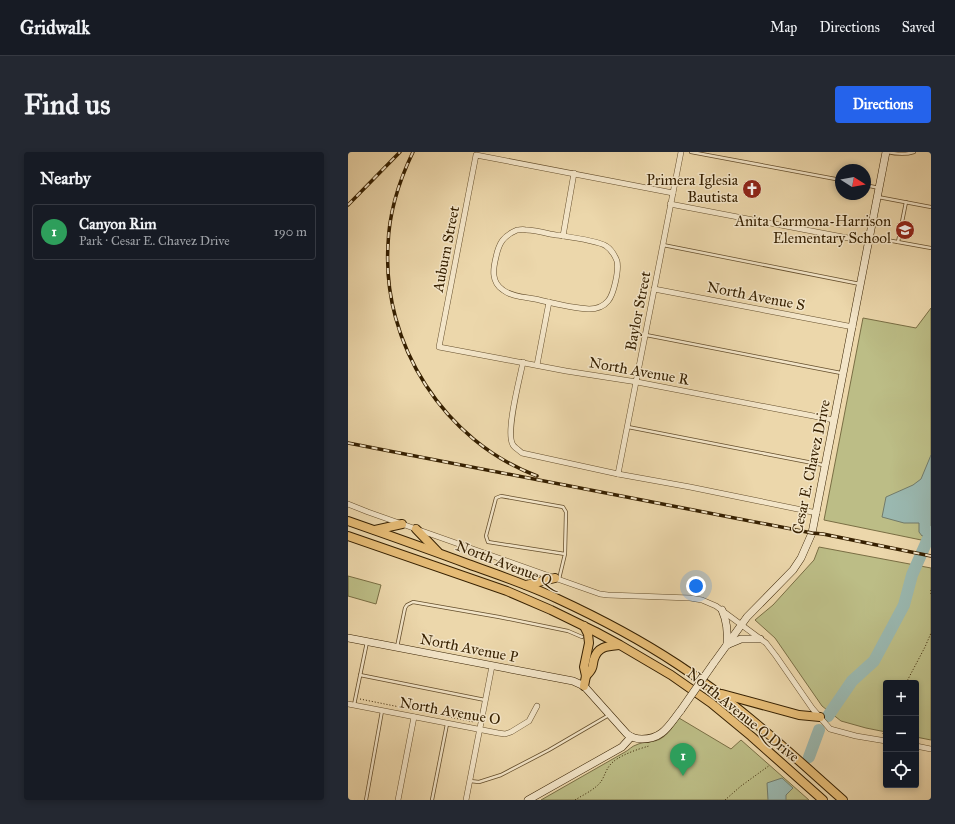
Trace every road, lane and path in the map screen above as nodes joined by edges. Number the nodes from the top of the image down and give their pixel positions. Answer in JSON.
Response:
{"nodes":[{"id":1,"x":681,"y":152,"type":"edge"},
{"id":2,"x":691,"y":152,"type":"edge"},
{"id":3,"x":887,"y":152,"type":"edge"},
{"id":4,"x":914,"y":152,"type":"edge"},
{"id":5,"x":574,"y":173,"type":"junction"},
{"id":6,"x":835,"y":179,"type":"edge"},
{"id":7,"x":871,"y":186,"type":"edge"},
{"id":8,"x":880,"y":188,"type":"junction"},
{"id":9,"x":673,"y":193,"type":"junction"},
{"id":10,"x":878,"y":197,"type":"junction"},
{"id":11,"x":906,"y":202,"type":"junction"},
{"id":12,"x":670,"y":204,"type":"junction"},
{"id":13,"x":931,"y":207,"type":"edge"},
{"id":14,"x":563,"y":236,"type":"junction"},
{"id":15,"x":870,"y":240,"type":"junction"},
{"id":16,"x":898,"y":242,"type":"junction"},
{"id":17,"x":663,"y":245,"type":"junction"},
{"id":18,"x":931,"y":248,"type":"edge"},
{"id":19,"x":861,"y":284,"type":"junction"},
{"id":20,"x":654,"y":289,"type":"junction"},
{"id":21,"x":549,"y":302,"type":"junction"},
{"id":22,"x":852,"y":327,"type":"junction"},
{"id":23,"x":645,"y":335,"type":"junction"},
{"id":24,"x":439,"y":347,"type":"joint"},
{"id":25,"x":523,"y":362,"type":"junction"},
{"id":26,"x":537,"y":365,"type":"junction"},
{"id":27,"x":844,"y":374,"type":"junction"},
{"id":28,"x":636,"y":382,"type":"junction"},
{"id":29,"x":834,"y":420,"type":"junction"},
{"id":30,"x":628,"y":427,"type":"junction"},
{"id":31,"x":826,"y":466,"type":"junction"},
{"id":32,"x":618,"y":474,"type":"junction"},
{"id":33,"x":348,"y":504,"type":"edge"},
{"id":34,"x":817,"y":513,"type":"junction"},
{"id":35,"x":348,"y":521,"type":"edge"},
{"id":36,"x":402,"y":524,"type":"junction"},
{"id":37,"x":416,"y":529,"type":"junction"},
{"id":38,"x":375,"y":530,"type":"junction"},
{"id":39,"x":348,"y":536,"type":"edge"},
{"id":40,"x":440,"y":554,"type":"junction"},
{"id":41,"x":565,"y":554,"type":"junction"},
{"id":42,"x":557,"y":579,"type":"junction"},
{"id":43,"x":526,"y":585,"type":"junction"},
{"id":44,"x":931,"y":590,"type":"edge"},
{"id":45,"x":931,"y":594,"type":"edge"},
{"id":46,"x":722,"y":610,"type":"junction"},
{"id":47,"x":742,"y":624,"type":"junction"},
{"id":48,"x":584,"y":626,"type":"junction"},
{"id":49,"x":931,"y":633,"type":"edge"},
{"id":50,"x":348,"y":638,"type":"edge"},
{"id":51,"x":582,"y":638,"type":"dead end"},
{"id":52,"x":760,"y":639,"type":"junction"},
{"id":53,"x":367,"y":642,"type":"junction"},
{"id":54,"x":644,"y":644,"type":"joint"},
{"id":55,"x":620,"y":645,"type":"junction"},
{"id":56,"x":727,"y":645,"type":"junction"},
{"id":57,"x":397,"y":648,"type":"junction"},
{"id":58,"x":492,"y":666,"type":"junction"},
{"id":59,"x":360,"y":675,"type":"junction"},
{"id":60,"x":586,"y":676,"type":"junction"},
{"id":61,"x":908,"y":680,"type":"edge"},
{"id":62,"x":584,"y":686,"type":"junction"},
{"id":63,"x":360,"y":699,"type":"dead end"},
{"id":64,"x":730,"y":699,"type":"junction"},
{"id":65,"x":485,"y":700,"type":"junction"},
{"id":66,"x":350,"y":706,"type":"edge"},
{"id":67,"x":537,"y":706,"type":"dead end"},
{"id":68,"x":382,"y":711,"type":"junction"},
{"id":69,"x":610,"y":715,"type":"junction"},
{"id":70,"x":414,"y":717,"type":"junction"},
{"id":71,"x":820,"y":717,"type":"junction"},
{"id":72,"x":475,"y":722,"type":"dead end"},
{"id":73,"x":447,"y":723,"type":"junction"},
{"id":74,"x":480,"y":730,"type":"junction"},
{"id":75,"x":631,"y":737,"type":"junction"},
{"id":76,"x":883,"y":741,"type":"edge"},
{"id":77,"x":652,"y":745,"type":"dead end"},
{"id":78,"x":919,"y":747,"type":"edge"},
{"id":79,"x":931,"y":749,"type":"edge"},
{"id":80,"x":778,"y":760,"type":"junction"},
{"id":81,"x":470,"y":781,"type":"junction"},
{"id":82,"x":366,"y":800,"type":"edge"},
{"id":83,"x":398,"y":800,"type":"edge"},
{"id":84,"x":432,"y":800,"type":"edge"},
{"id":85,"x":466,"y":800,"type":"edge"},
{"id":86,"x":528,"y":800,"type":"edge"},
{"id":87,"x":575,"y":800,"type":"edge"},
{"id":88,"x":725,"y":800,"type":"edge"},
{"id":89,"x":823,"y":800,"type":"edge"},
{"id":90,"x":843,"y":800,"type":"edge"}],
"edges":[{"from":1,"to":9,"type":"street","name":"Baylor Street"},
{"from":2,"to":6,"type":"lane"},
{"from":3,"to":4,"type":"lane"},
{"from":3,"to":8,"type":"street","name":"Cesar E. Chavez Drive"},
{"from":5,"to":9,"type":"street"},
{"from":5,"to":14,"type":"street"},
{"from":5,"to":24,"type":"street","name":"Auburn Street"},
{"from":7,"to":8,"type":"lane"},
{"from":8,"to":10,"type":"street","name":"Cesar E. Chavez Drive"},
{"from":9,"to":12,"type":"street","name":"Baylor Street"},
{"from":10,"to":11,"type":"lane"},
{"from":10,"to":15,"type":"street","name":"Cesar E. Chavez Drive"},
{"from":11,"to":13,"type":"lane"},
{"from":11,"to":16,"type":"lane"},
{"from":12,"to":15,"type":"street"},
{"from":12,"to":17,"type":"street","name":"Baylor Street"},
{"from":14,"to":21,"type":"street"},
{"from":14,"to":21,"type":"street"},
{"from":15,"to":16,"type":"lane"},
{"from":15,"to":19,"type":"street","name":"Cesar E. Chavez Drive"},
{"from":16,"to":18,"type":"lane"},
{"from":17,"to":19,"type":"lane"},
{"from":17,"to":20,"type":"street","name":"Baylor Street"},
{"from":19,"to":22,"type":"street","name":"Cesar E. Chavez Drive"},
{"from":20,"to":22,"type":"street","name":"North Avenue S"},
{"from":20,"to":23,"type":"street","name":"Baylor Street"},
{"from":21,"to":26,"type":"street"},
{"from":22,"to":27,"type":"street","name":"Cesar E. Chavez Drive"},
{"from":23,"to":27,"type":"lane"},
{"from":23,"to":28,"type":"street","name":"Baylor Street"},
{"from":24,"to":25,"type":"street","name":"North Avenue R"},
{"from":25,"to":26,"type":"street","name":"North Avenue R"},
{"from":25,"to":32,"type":"street"},
{"from":26,"to":28,"type":"street","name":"North Avenue R"},
{"from":27,"to":29,"type":"street","name":"Cesar E. Chavez Drive"},
{"from":28,"to":29,"type":"street","name":"North Avenue R"},
{"from":28,"to":30,"type":"street","name":"Baylor Street"},
{"from":29,"to":31,"type":"street","name":"Cesar E. Chavez Drive"},
{"from":30,"to":31,"type":"lane"},
{"from":30,"to":32,"type":"street","name":"Baylor Street"},
{"from":31,"to":34,"type":"street","name":"Cesar E. Chavez Drive"},
{"from":32,"to":34,"type":"street"},
{"from":33,"to":36,"type":"street"},
{"from":34,"to":47,"type":"street","name":"Cesar E. Chavez Drive"},
{"from":35,"to":38,"type":"main road","name":"North Avenue Q"},
{"from":36,"to":37,"type":"street"},
{"from":36,"to":38,"type":"main road"},
{"from":37,"to":40,"type":"main road"},
{"from":37,"to":42,"type":"street"},
{"from":38,"to":40,"type":"main road","name":"North Avenue Q"},
{"from":39,"to":48,"type":"main road","name":"North Avenue Q"},
{"from":40,"to":43,"type":"main road","name":"North Avenue Q"},
{"from":41,"to":41,"type":"lane"},
{"from":41,"to":42,"type":"lane"},
{"from":42,"to":43,"type":"main road"},
{"from":42,"to":46,"type":"street"},
{"from":43,"to":54,"type":"main road","name":"North Avenue Q"},
{"from":44,"to":45,"type":"path"},
{"from":46,"to":47,"type":"street"},
{"from":46,"to":56,"type":"street"},
{"from":47,"to":52,"type":"street"},
{"from":47,"to":56,"type":"street","name":"Cesar E. Chavez Drive"},
{"from":48,"to":55,"type":"main road","name":"North Avenue Q"},
{"from":48,"to":60,"type":"main road"},
{"from":49,"to":61,"type":"path"},
{"from":50,"to":53,"type":"street","name":"North Avenue P"},
{"from":51,"to":57,"type":"lane"},
{"from":52,"to":56,"type":"street"},
{"from":52,"to":71,"type":"street"},
{"from":53,"to":57,"type":"street","name":"North Avenue P"},
{"from":53,"to":59,"type":"lane"},
{"from":54,"to":64,"type":"main road","name":"North Avenue Q Drive"},
{"from":55,"to":60,"type":"main road"},
{"from":55,"to":80,"type":"main road","name":"North Avenue Q Drive"},
{"from":56,"to":75,"type":"street","name":"Cesar E. Chavez Drive","bridge":true},
{"from":57,"to":58,"type":"street","name":"North Avenue P"},
{"from":58,"to":62,"type":"street","name":"North Avenue P"},
{"from":58,"to":65,"type":"street"},
{"from":59,"to":65,"type":"lane"},
{"from":59,"to":66,"type":"lane"},
{"from":60,"to":62,"type":"main road"},
{"from":62,"to":69,"type":"street"},
{"from":63,"to":72,"type":"path"},
{"from":64,"to":71,"type":"main road","name":"North Avenue Q Drive"},
{"from":64,"to":90,"type":"main road","name":"North Avenue Q Drive"},
{"from":65,"to":74,"type":"street"},
{"from":66,"to":68,"type":"street","name":"North Avenue O"},
{"from":67,"to":74,"type":"street","name":"North Avenue O"},
{"from":68,"to":70,"type":"street","name":"North Avenue O"},
{"from":68,"to":82,"type":"lane"},
{"from":69,"to":75,"type":"street"},
{"from":69,"to":81,"type":"lane"},
{"from":70,"to":73,"type":"street","name":"North Avenue O"},
{"from":70,"to":83,"type":"street"},
{"from":71,"to":76,"type":"street"},
{"from":73,"to":74,"type":"street","name":"North Avenue O"},
{"from":73,"to":84,"type":"lane"},
{"from":74,"to":81,"type":"street"},
{"from":75,"to":86,"type":"street"},
{"from":77,"to":87,"type":"path"},
{"from":78,"to":79,"type":"street"},
{"from":80,"to":88,"type":"path"},
{"from":80,"to":89,"type":"main road","name":"North Avenue Q Drive"},
{"from":81,"to":85,"type":"street"}]}
